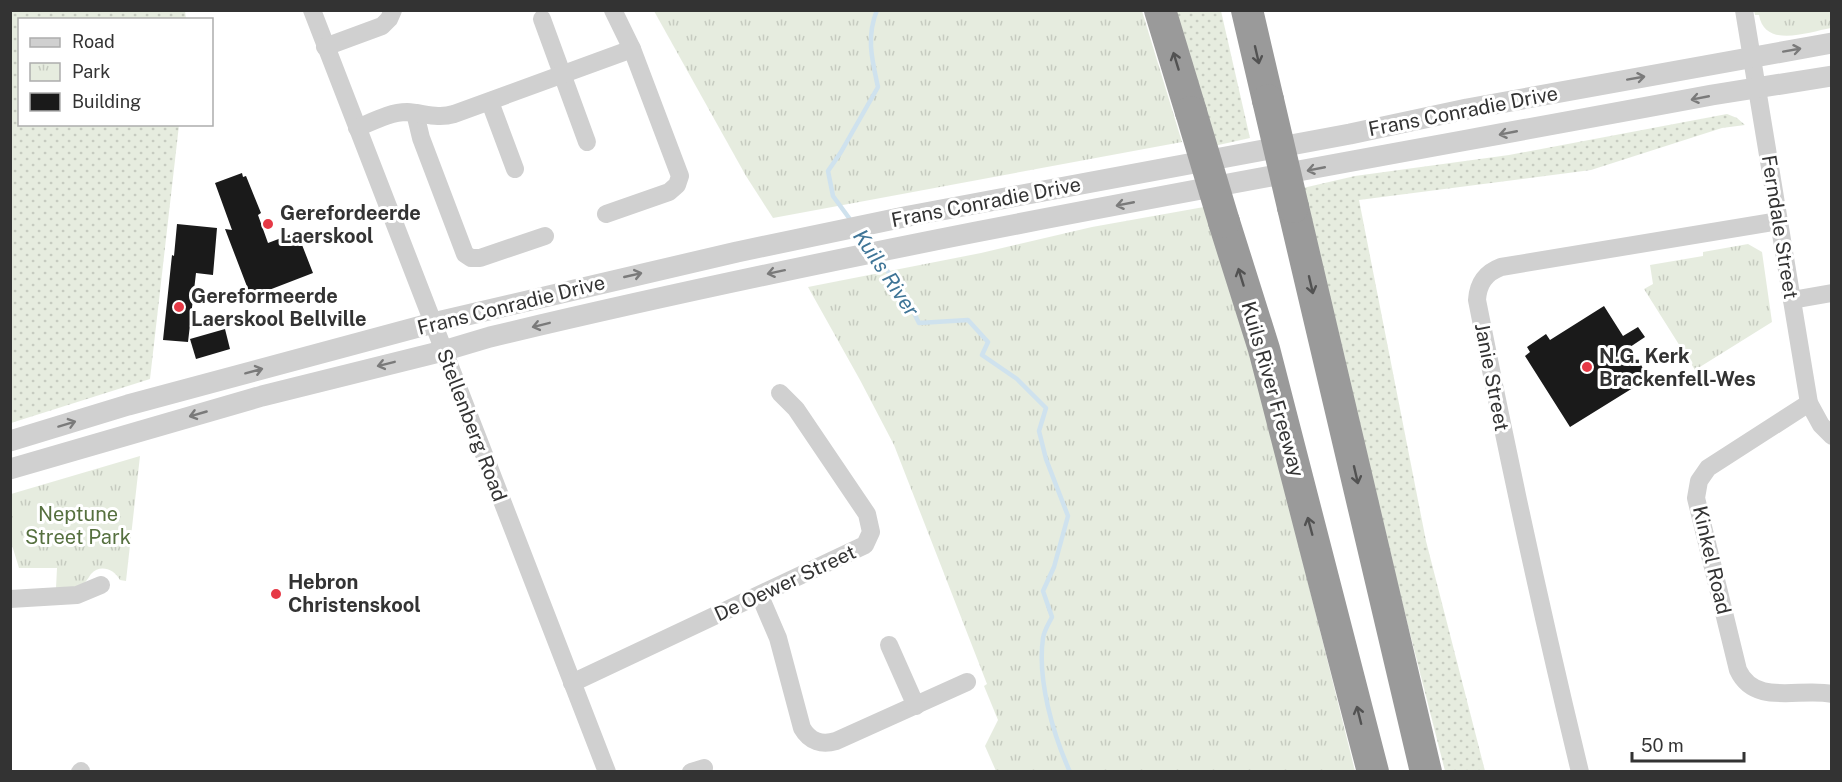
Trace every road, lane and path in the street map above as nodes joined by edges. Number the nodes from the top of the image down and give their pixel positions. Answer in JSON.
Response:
{"nodes":[{"id":1,"x":312,"y":10,"type":"edge"},
{"id":2,"x":393,"y":10,"type":"edge"},
{"id":3,"x":613,"y":10,"type":"edge"},
{"id":4,"x":1160,"y":10,"type":"edge"},
{"id":5,"x":1247,"y":10,"type":"edge"},
{"id":6,"x":1744,"y":10,"type":"edge"},
{"id":7,"x":542,"y":19,"type":"dead end"},
{"id":8,"x":1832,"y":43,"type":"edge"},
{"id":9,"x":325,"y":47,"type":"junction"},
{"id":10,"x":632,"y":49,"type":"junction"},
{"id":11,"x":1752,"y":57,"type":"junction"},
{"id":12,"x":562,"y":76,"type":"junction"},
{"id":13,"x":1832,"y":76,"type":"edge"},
{"id":14,"x":1758,"y":89,"type":"junction"},
{"id":15,"x":490,"y":102,"type":"junction"},
{"id":16,"x":415,"y":113,"type":"junction"},
{"id":17,"x":357,"y":128,"type":"junction"},
{"id":18,"x":586,"y":142,"type":"dead end"},
{"id":19,"x":515,"y":169,"type":"dead end"},
{"id":20,"x":606,"y":214,"type":"dead end"},
{"id":21,"x":1779,"y":221,"type":"junction"},
{"id":22,"x":545,"y":236,"type":"dead end"},
{"id":23,"x":1832,"y":293,"type":"edge"},
{"id":24,"x":1792,"y":300,"type":"junction"},
{"id":25,"x":433,"y":323,"type":"junction"},
{"id":26,"x":443,"y":351,"type":"junction"},
{"id":27,"x":780,"y":393,"type":"dead end"},
{"id":28,"x":1809,"y":403,"type":"junction"},
{"id":29,"x":1832,"y":436,"type":"edge"},
{"id":30,"x":10,"y":441,"type":"edge"},
{"id":31,"x":10,"y":469,"type":"edge"},
{"id":32,"x":101,"y":585,"type":"dead end"},
{"id":33,"x":760,"y":596,"type":"junction"},
{"id":34,"x":10,"y":599,"type":"edge"},
{"id":35,"x":890,"y":645,"type":"dead end"},
{"id":36,"x":967,"y":682,"type":"dead end"},
{"id":37,"x":572,"y":683,"type":"junction"},
{"id":38,"x":1832,"y":694,"type":"edge"},
{"id":39,"x":916,"y":706,"type":"junction"},
{"id":40,"x":607,"y":771,"type":"edge"},
{"id":41,"x":1373,"y":771,"type":"edge"},
{"id":42,"x":1426,"y":771,"type":"edge"},
{"id":43,"x":1580,"y":771,"type":"edge"}],
"edges":[{"from":1,"to":9,"type":"street","name":"Stellenberg Road"},
{"from":2,"to":9,"type":"street"},
{"from":3,"to":10,"type":"street"},
{"from":41,"to":4,"type":"highway","name":"Kuils River Freeway","one_way":true,"bridge":true},
{"from":5,"to":42,"type":"highway","one_way":true,"bridge":true},
{"from":6,"to":11,"type":"street","name":"Ferndale Street"},
{"from":7,"to":12,"type":"street"},
{"from":11,"to":8,"type":"street","name":"Frans Conradie Drive","one_way":true},
{"from":9,"to":17,"type":"street","name":"Stellenberg Road"},
{"from":10,"to":12,"type":"street"},
{"from":10,"to":20,"type":"street"},
{"from":11,"to":14,"type":"street","name":"Ferndale Street"},
{"from":25,"to":11,"type":"street","name":"Frans Conradie Drive","one_way":true},
{"from":12,"to":15,"type":"street"},
{"from":12,"to":18,"type":"street"},
{"from":13,"to":14,"type":"street","name":"Frans Conradie Drive"},
{"from":14,"to":21,"type":"street","name":"Ferndale Street"},
{"from":14,"to":26,"type":"street","name":"Frans Conradie Drive","one_way":true},
{"from":15,"to":16,"type":"street"},
{"from":15,"to":19,"type":"street"},
{"from":16,"to":17,"type":"street"},
{"from":16,"to":22,"type":"street"},
{"from":17,"to":25,"type":"street","name":"Stellenberg Road"},
{"from":21,"to":24,"type":"street","name":"Ferndale Street"},
{"from":21,"to":43,"type":"street","name":"Janie Street"},
{"from":23,"to":24,"type":"street"},
{"from":24,"to":28,"type":"street","name":"Ferndale Street"},
{"from":25,"to":26,"type":"street","name":"Stellenberg Road"},
{"from":30,"to":25,"type":"street","name":"Frans Conradie Drive","one_way":true},
{"from":26,"to":31,"type":"street","name":"Frans Conradie Drive","one_way":true},
{"from":26,"to":37,"type":"street","name":"Stellenberg Road"},
{"from":27,"to":33,"type":"street","name":"De Oewer Street"},
{"from":28,"to":29,"type":"street","name":"Ferndale Street"},
{"from":28,"to":38,"type":"street","name":"Kinkel Road"},
{"from":32,"to":34,"type":"street"},
{"from":33,"to":37,"type":"street","name":"De Oewer Street"},
{"from":33,"to":39,"type":"street"},
{"from":35,"to":39,"type":"street"},
{"from":36,"to":39,"type":"street"},
{"from":37,"to":40,"type":"street","name":"Stellenberg Road"}]}
